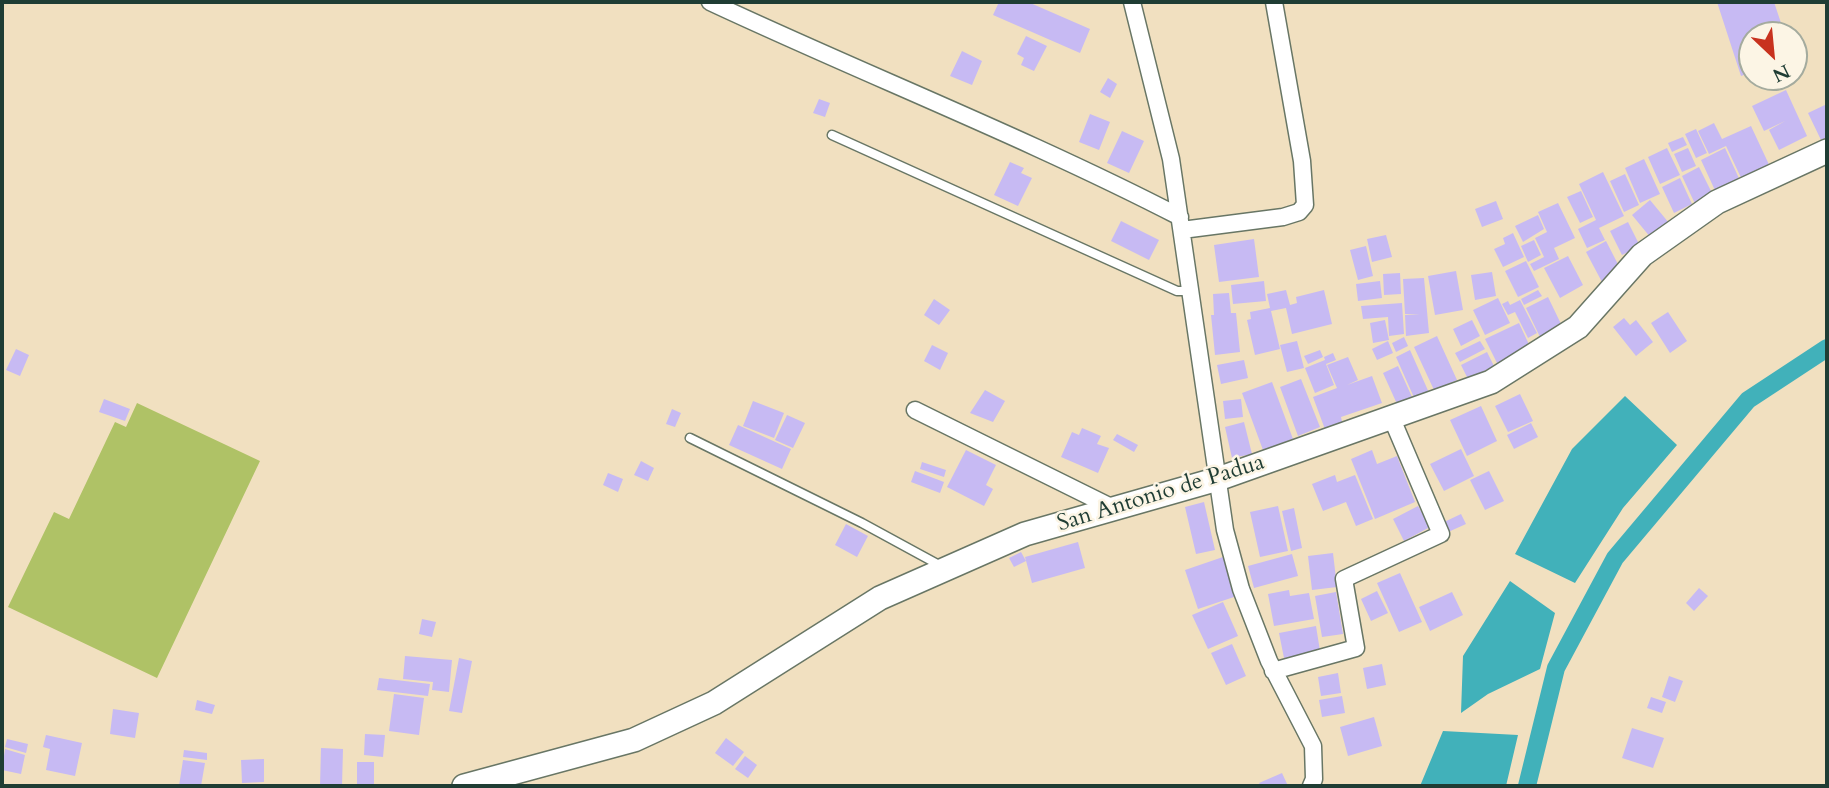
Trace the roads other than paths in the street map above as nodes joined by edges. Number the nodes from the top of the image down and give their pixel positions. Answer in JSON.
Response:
{"nodes":[{"id":1,"x":710,"y":2,"type":"edge"},
{"id":2,"x":1132,"y":2,"type":"edge"},
{"id":3,"x":1274,"y":2,"type":"edge"},
{"id":4,"x":832,"y":135,"type":"dead end"},
{"id":5,"x":1827,"y":151,"type":"edge"},
{"id":6,"x":1181,"y":223,"type":"junction"},
{"id":7,"x":1192,"y":291,"type":"junction"},
{"id":8,"x":915,"y":410,"type":"dead end"},
{"id":9,"x":1392,"y":419,"type":"junction"},
{"id":10,"x":690,"y":438,"type":"dead end"},
{"id":11,"x":1218,"y":479,"type":"junction"},
{"id":12,"x":1115,"y":509,"type":"junction"},
{"id":13,"x":947,"y":570,"type":"junction"},
{"id":14,"x":1273,"y":671,"type":"junction"},
{"id":15,"x":464,"y":786,"type":"edge"},
{"id":16,"x":1311,"y":786,"type":"edge"}],
"edges":[{"from":1,"to":6,"type":"street"},
{"from":2,"to":6,"type":"street"},
{"from":3,"to":6,"type":"street"},
{"from":4,"to":7,"type":"lane"},
{"from":5,"to":9,"type":"street","name":"San Antonio de Padua"},
{"from":6,"to":7,"type":"street"},
{"from":7,"to":11,"type":"street"},
{"from":8,"to":12,"type":"street"},
{"from":9,"to":11,"type":"street","name":"San Antonio de Padua"},
{"from":9,"to":14,"type":"street"},
{"from":10,"to":13,"type":"lane"},
{"from":11,"to":12,"type":"street","name":"San Antonio de Padua"},
{"from":11,"to":14,"type":"street"},
{"from":12,"to":13,"type":"street","name":"San Antonio de Padua"},
{"from":13,"to":15,"type":"street","name":"San Antonio de Padua"},
{"from":14,"to":16,"type":"street"}]}
